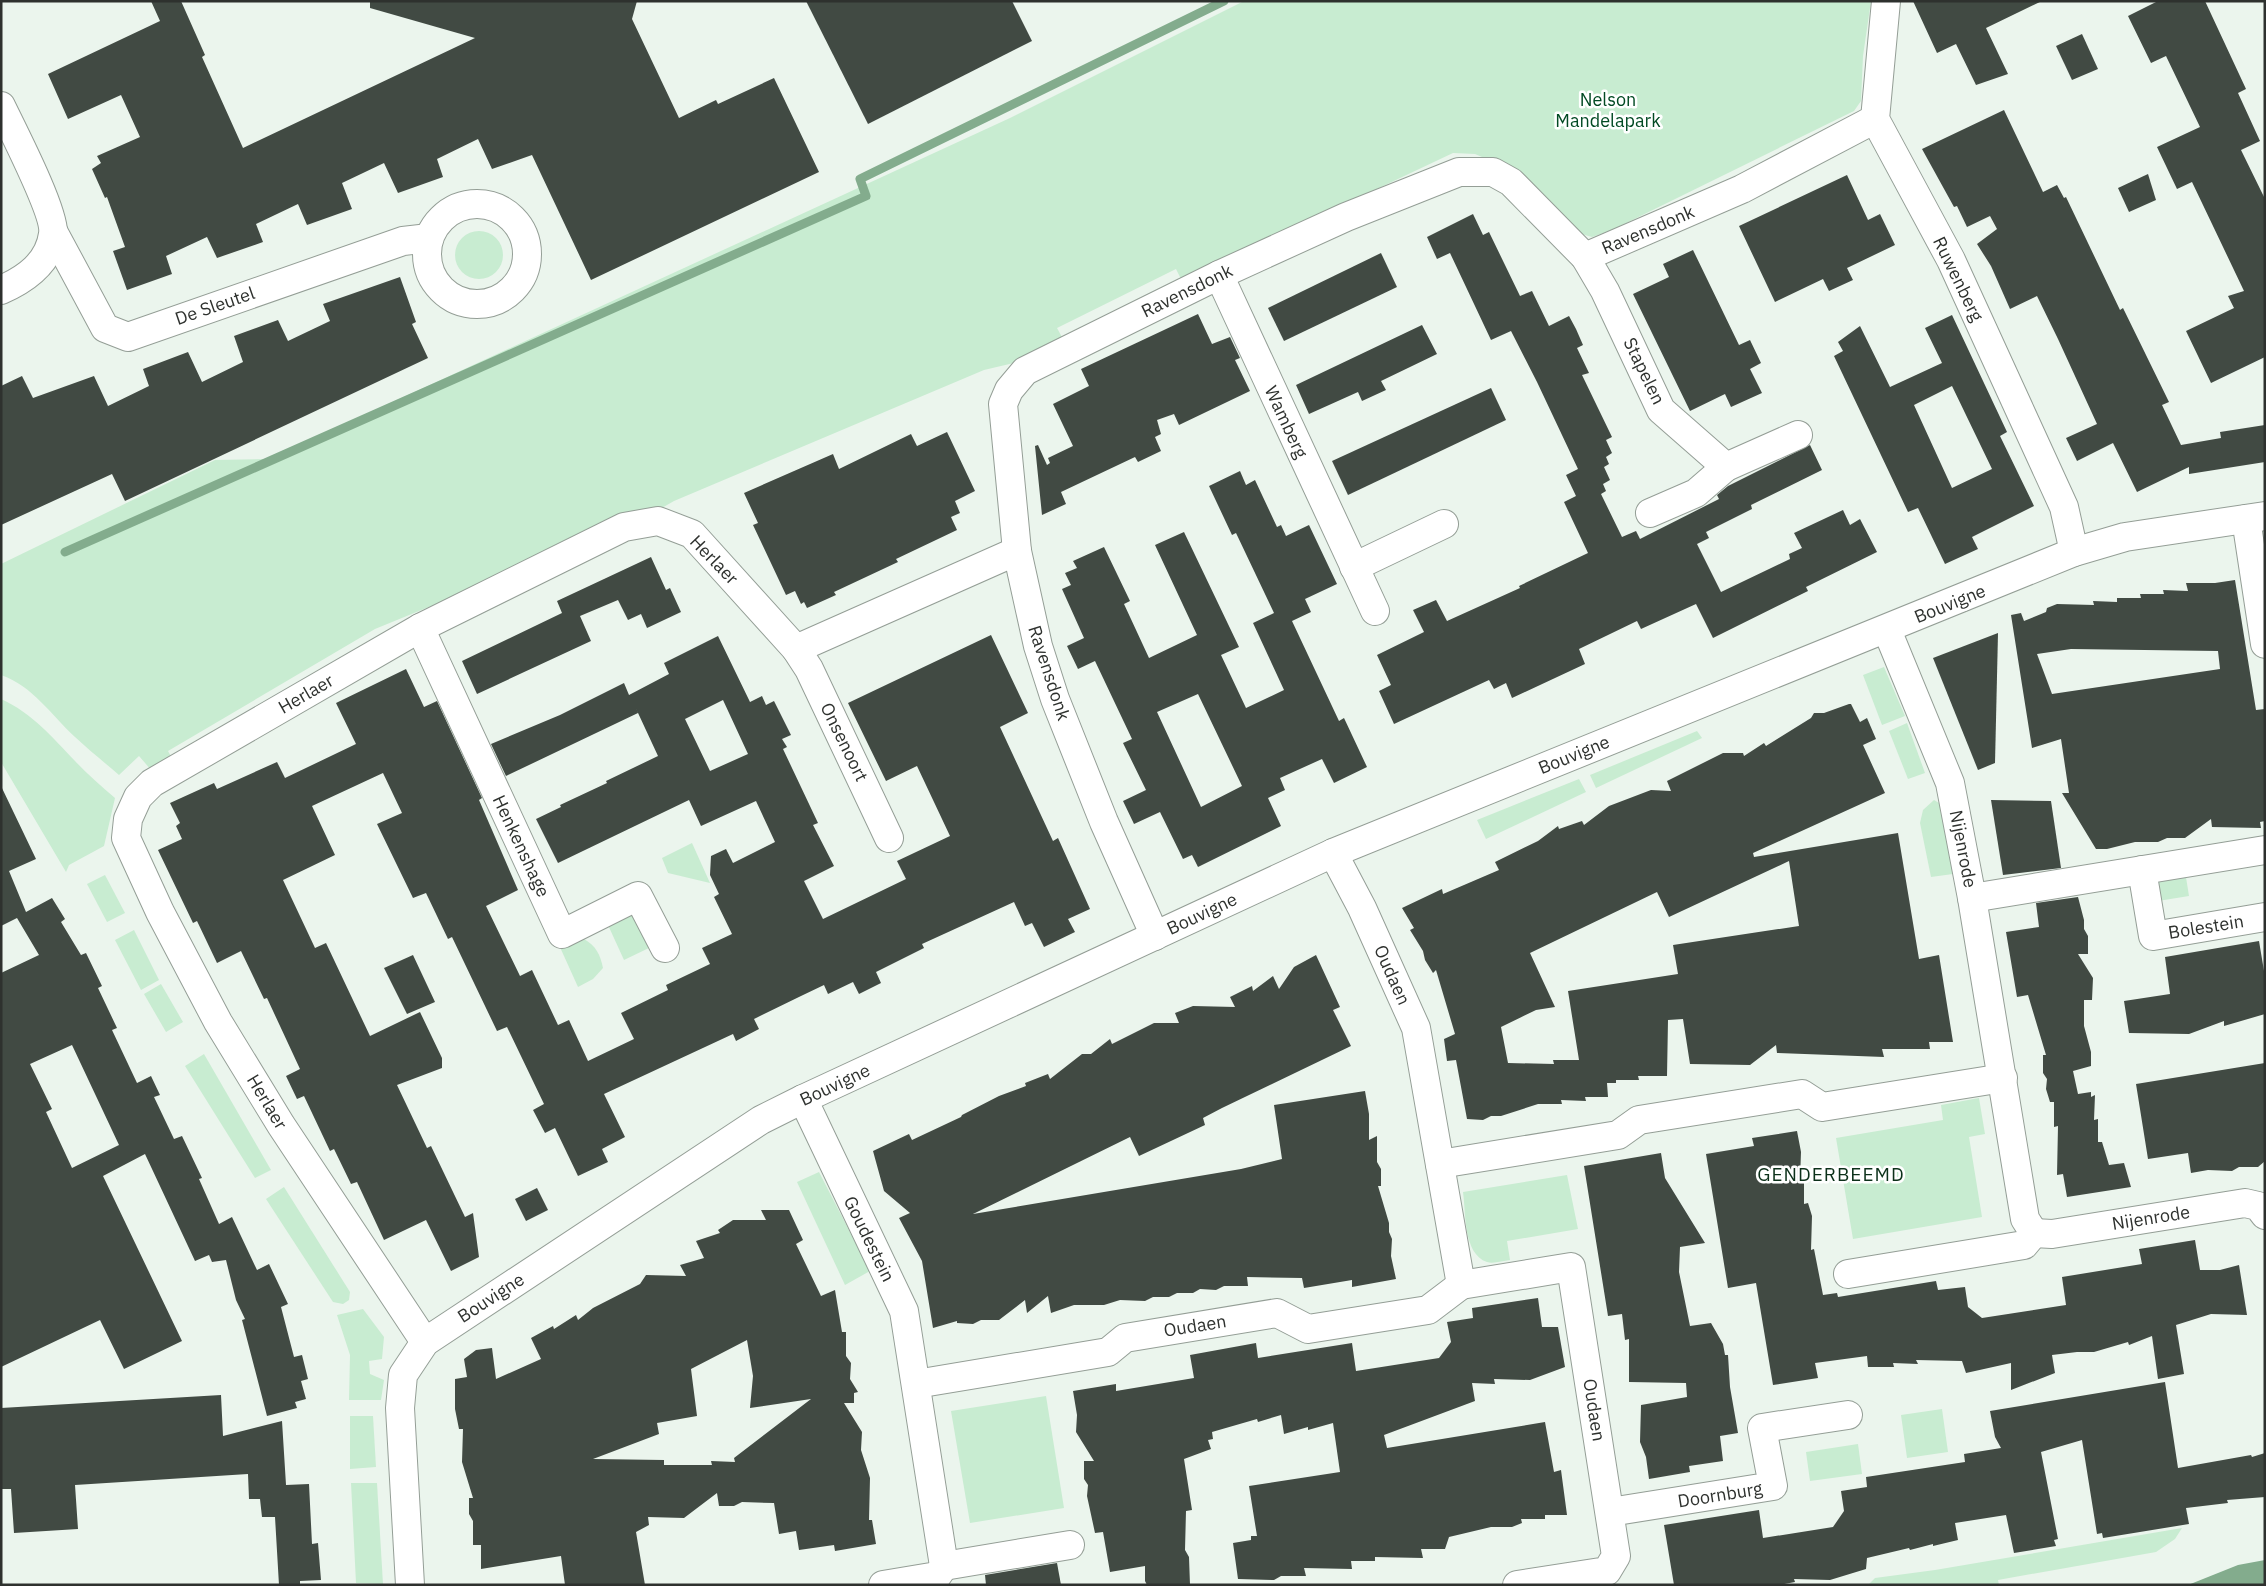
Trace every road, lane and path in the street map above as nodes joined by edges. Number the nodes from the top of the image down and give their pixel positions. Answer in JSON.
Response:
{"nodes":[{"id":1,"x":1886,"y":1,"type":"edge"},
{"id":2,"x":1,"y":106,"type":"edge"},
{"id":3,"x":1875,"y":119,"type":"junction"},
{"id":4,"x":54,"y":233,"type":"junction"},
{"id":5,"x":429,"y":238,"type":"dead end"},
{"id":6,"x":1585,"y":257,"type":"junction"},
{"id":7,"x":1219,"y":275,"type":"junction"},
{"id":8,"x":1,"y":290,"type":"edge"},
{"id":9,"x":1798,"y":435,"type":"dead end"},
{"id":10,"x":1726,"y":467,"type":"junction"},
{"id":11,"x":1650,"y":513,"type":"dead end"},
{"id":12,"x":2256,"y":518,"type":"edge"},
{"id":13,"x":1444,"y":524,"type":"dead end"},
{"id":14,"x":1017,"y":551,"type":"junction"},
{"id":15,"x":2074,"y":552,"type":"junction"},
{"id":16,"x":1354,"y":567,"type":"junction"},
{"id":17,"x":1375,"y":611,"type":"dead end"},
{"id":18,"x":420,"y":628,"type":"junction"},
{"id":19,"x":1887,"y":630,"type":"junction"},
{"id":20,"x":2265,"y":644,"type":"edge"},
{"id":21,"x":796,"y":649,"type":"junction"},
{"id":22,"x":889,"y":838,"type":"dead end"},
{"id":23,"x":2265,"y":850,"type":"edge"},
{"id":24,"x":1333,"y":854,"type":"junction"},
{"id":25,"x":2142,"y":870,"type":"junction"},
{"id":26,"x":1972,"y":898,"type":"junction"},
{"id":27,"x":2265,"y":917,"type":"edge"},
{"id":28,"x":1155,"y":936,"type":"junction"},
{"id":29,"x":665,"y":948,"type":"dead end"},
{"id":30,"x":2002,"y":1078,"type":"junction"},
{"id":31,"x":803,"y":1100,"type":"junction"},
{"id":32,"x":1440,"y":1164,"type":"junction"},
{"id":33,"x":2265,"y":1215,"type":"edge"},
{"id":34,"x":2034,"y":1233,"type":"junction"},
{"id":35,"x":1848,"y":1274,"type":"dead end"},
{"id":36,"x":1461,"y":1285,"type":"junction"},
{"id":37,"x":425,"y":1342,"type":"junction"},
{"id":38,"x":916,"y":1384,"type":"junction"},
{"id":39,"x":1848,"y":1415,"type":"dead end"},
{"id":40,"x":1610,"y":1512,"type":"junction"},
{"id":41,"x":1070,"y":1545,"type":"dead end"},
{"id":42,"x":944,"y":1566,"type":"junction"},
{"id":43,"x":410,"y":1585,"type":"edge"},
{"id":44,"x":883,"y":1585,"type":"edge"},
{"id":45,"x":1517,"y":1585,"type":"edge"}],
"edges":[{"from":1,"to":3,"type":"street"},
{"from":2,"to":4,"type":"street","name":"De Sleutel"},
{"from":3,"to":6,"type":"street","name":"Ravensdonk"},
{"from":3,"to":15,"type":"street","name":"Ruwenberg"},
{"from":4,"to":5,"type":"street","name":"De Sleutel"},
{"from":4,"to":8,"type":"street"},
{"from":6,"to":7,"type":"street","name":"Ravensdonk"},
{"from":6,"to":10,"type":"street","name":"Stapelen"},
{"from":7,"to":14,"type":"street","name":"Ravensdonk"},
{"from":7,"to":16,"type":"street","name":"Wamberg"},
{"from":9,"to":10,"type":"street"},
{"from":10,"to":11,"type":"street"},
{"from":12,"to":15,"type":"street","name":"Bouvigne"},
{"from":12,"to":20,"type":"street"},
{"from":13,"to":16,"type":"street"},
{"from":14,"to":21,"type":"street"},
{"from":14,"to":28,"type":"street","name":"Ravensdonk"},
{"from":15,"to":19,"type":"street","name":"Bouvigne"},
{"from":16,"to":17,"type":"street","name":"Wamberg"},
{"from":18,"to":21,"type":"street","name":"Herlaer"},
{"from":18,"to":29,"type":"street","name":"Henkenshage"},
{"from":18,"to":37,"type":"street","name":"Herlaer"},
{"from":19,"to":24,"type":"street","name":"Bouvigne"},
{"from":19,"to":26,"type":"street","name":"Nijenrode"},
{"from":21,"to":22,"type":"street","name":"Onsenoort"},
{"from":23,"to":25,"type":"street"},
{"from":24,"to":28,"type":"street","name":"Bouvigne"},
{"from":24,"to":32,"type":"street","name":"Oudaen"},
{"from":25,"to":26,"type":"street"},
{"from":25,"to":27,"type":"street","name":"Bolestein"},
{"from":26,"to":30,"type":"street","name":"Nijenrode"},
{"from":28,"to":31,"type":"street","name":"Bouvigne"},
{"from":30,"to":32,"type":"street"},
{"from":30,"to":34,"type":"street","name":"Nijenrode"},
{"from":31,"to":37,"type":"street","name":"Bouvigne"},
{"from":31,"to":38,"type":"street","name":"Goudestein"},
{"from":32,"to":36,"type":"street","name":"Oudaen"},
{"from":33,"to":34,"type":"street","name":"Nijenrode"},
{"from":34,"to":35,"type":"street"},
{"from":36,"to":38,"type":"street","name":"Oudaen"},
{"from":36,"to":40,"type":"street","name":"Oudaen"},
{"from":37,"to":43,"type":"street","name":"Bouvigne"},
{"from":38,"to":42,"type":"street","name":"Goudestein"},
{"from":39,"to":40,"type":"street","name":"Doornburg"},
{"from":40,"to":45,"type":"street","name":"Oudaen"},
{"from":41,"to":42,"type":"street"},
{"from":42,"to":44,"type":"street"}]}
